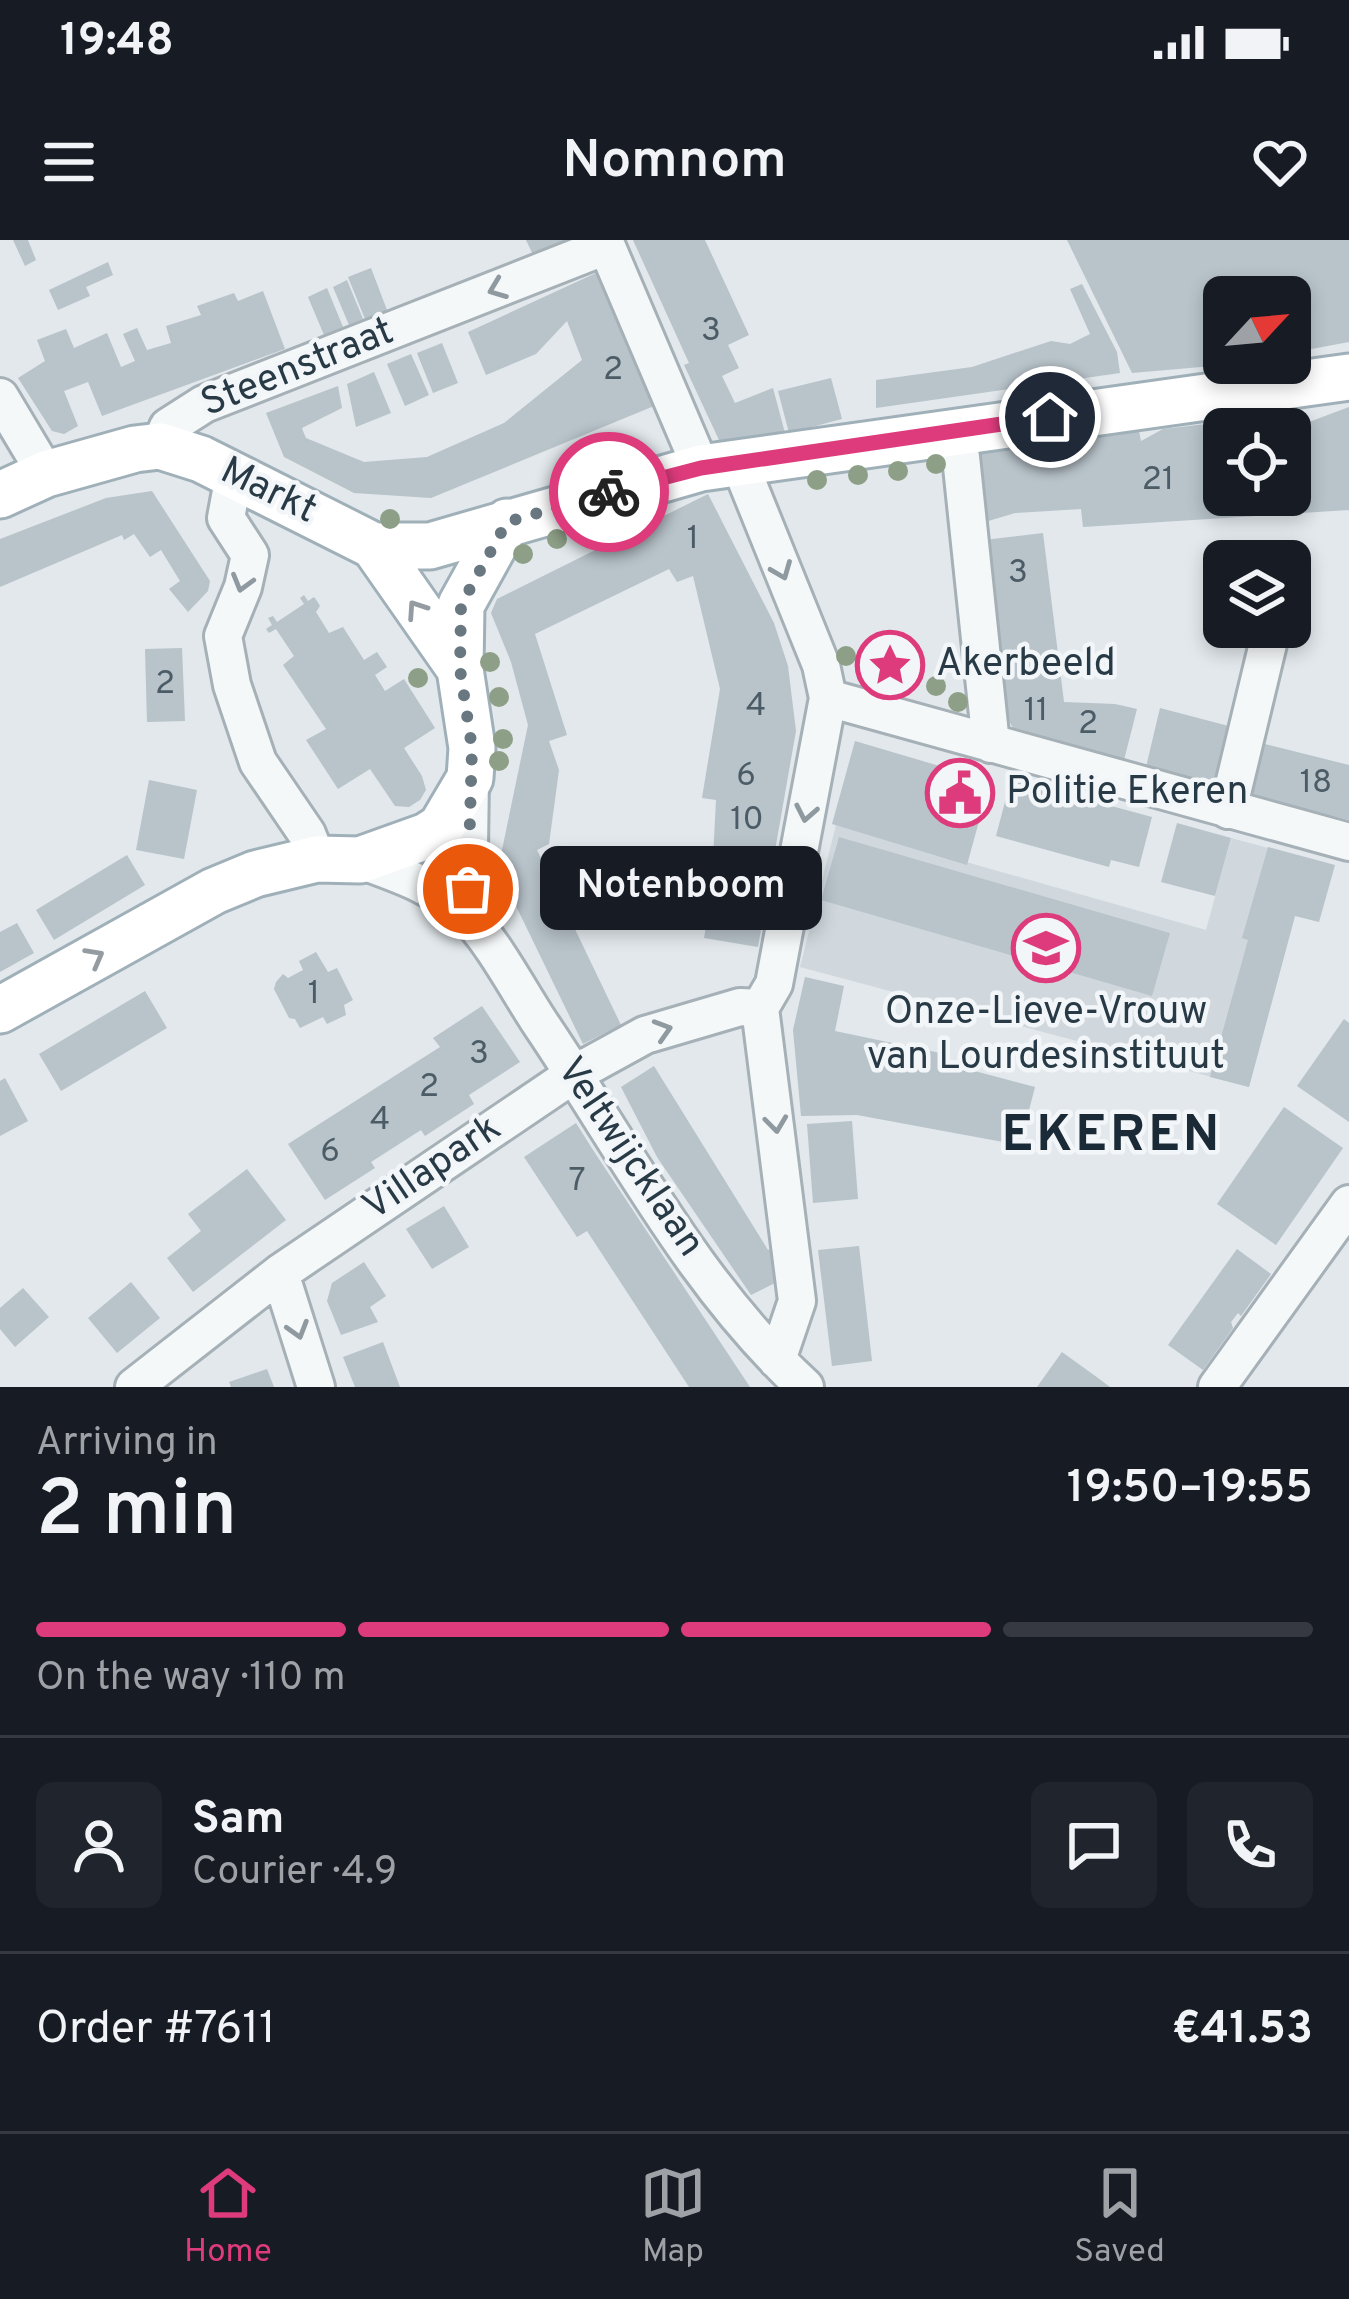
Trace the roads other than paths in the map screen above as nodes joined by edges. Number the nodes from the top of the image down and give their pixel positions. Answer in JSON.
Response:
{"nodes":[{"id":1,"x":605,"y":243,"type":"edge"},
{"id":2,"x":1349,"y":377,"type":"edge"},
{"id":3,"x":0,"y":397,"type":"edge"},
{"id":4,"x":950,"y":430,"type":"junction"},
{"id":5,"x":160,"y":446,"type":"junction"},
{"id":6,"x":720,"y":465,"type":"junction"},
{"id":7,"x":46,"y":474,"type":"junction"},
{"id":8,"x":234,"y":475,"type":"junction"},
{"id":9,"x":0,"y":495,"type":"edge"},
{"id":10,"x":507,"y":522,"type":"junction"},
{"id":11,"x":374,"y":546,"type":"junction"},
{"id":12,"x":1267,"y":648,"type":"edge"},
{"id":13,"x":460,"y":669,"type":"junction"},
{"id":14,"x":828,"y":698,"type":"junction"},
{"id":15,"x":991,"y":744,"type":"junction"},
{"id":16,"x":470,"y":778,"type":"junction"},
{"id":17,"x":1228,"y":810,"type":"junction"},
{"id":18,"x":1349,"y":842,"type":"edge"},
{"id":19,"x":338,"y":860,"type":"junction"},
{"id":20,"x":468,"y":917,"type":"junction"},
{"id":21,"x":767,"y":996,"type":"junction"},
{"id":22,"x":0,"y":1010,"type":"edge"},
{"id":23,"x":574,"y":1074,"type":"junction"},
{"id":24,"x":1349,"y":1204,"type":"edge"},
{"id":25,"x":280,"y":1273,"type":"junction"},
{"id":26,"x":777,"y":1360,"type":"junction"},
{"id":27,"x":134,"y":1387,"type":"edge"},
{"id":28,"x":316,"y":1387,"type":"edge"},
{"id":29,"x":805,"y":1387,"type":"edge"},
{"id":30,"x":1216,"y":1387,"type":"edge"}],
"edges":[{"from":1,"to":5,"type":"street","name":"Steenstraat","one_way":true},
{"from":1,"to":6,"type":"street"},
{"from":2,"to":4,"type":"main road","name":"Markt"},
{"from":3,"to":7,"type":"street"},
{"from":4,"to":6,"type":"main road","name":"Markt"},
{"from":4,"to":15,"type":"street"},
{"from":5,"to":7,"type":"main road","name":"Steenstraat"},
{"from":5,"to":8,"type":"main road","name":"Markt"},
{"from":6,"to":10,"type":"main road","name":"Markt"},
{"from":6,"to":14,"type":"street","one_way":true},
{"from":7,"to":9,"type":"main road","name":"Steenstraat"},
{"from":8,"to":11,"type":"main road","name":"Markt"},
{"from":8,"to":19,"type":"street","one_way":true},
{"from":10,"to":11,"type":"main road","name":"Markt"},
{"from":10,"to":13,"type":"main road","name":"Markt"},
{"from":13,"to":11,"type":"main road","name":"Markt","one_way":true},
{"from":12,"to":17,"type":"street"},
{"from":13,"to":16,"type":"main road","name":"Markt"},
{"from":14,"to":15,"type":"street"},
{"from":14,"to":21,"type":"street","one_way":true},
{"from":15,"to":17,"type":"street"},
{"from":16,"to":19,"type":"main road"},
{"from":16,"to":20,"type":"street"},
{"from":17,"to":18,"type":"street"},
{"from":19,"to":20,"type":"street","name":"Veltwijcklaan"},
{"from":22,"to":19,"type":"main road","one_way":true},
{"from":20,"to":23,"type":"street","name":"Veltwijcklaan"},
{"from":23,"to":21,"type":"street","name":"Villapark","one_way":true},
{"from":21,"to":26,"type":"street","one_way":true},
{"from":23,"to":25,"type":"street","name":"Villapark"},
{"from":23,"to":26,"type":"street","name":"Veltwijcklaan"},
{"from":24,"to":30,"type":"street"},
{"from":25,"to":27,"type":"street","name":"Villapark"},
{"from":25,"to":28,"type":"street","one_way":true},
{"from":26,"to":29,"type":"street","name":"Veltwijcklaan"}]}
